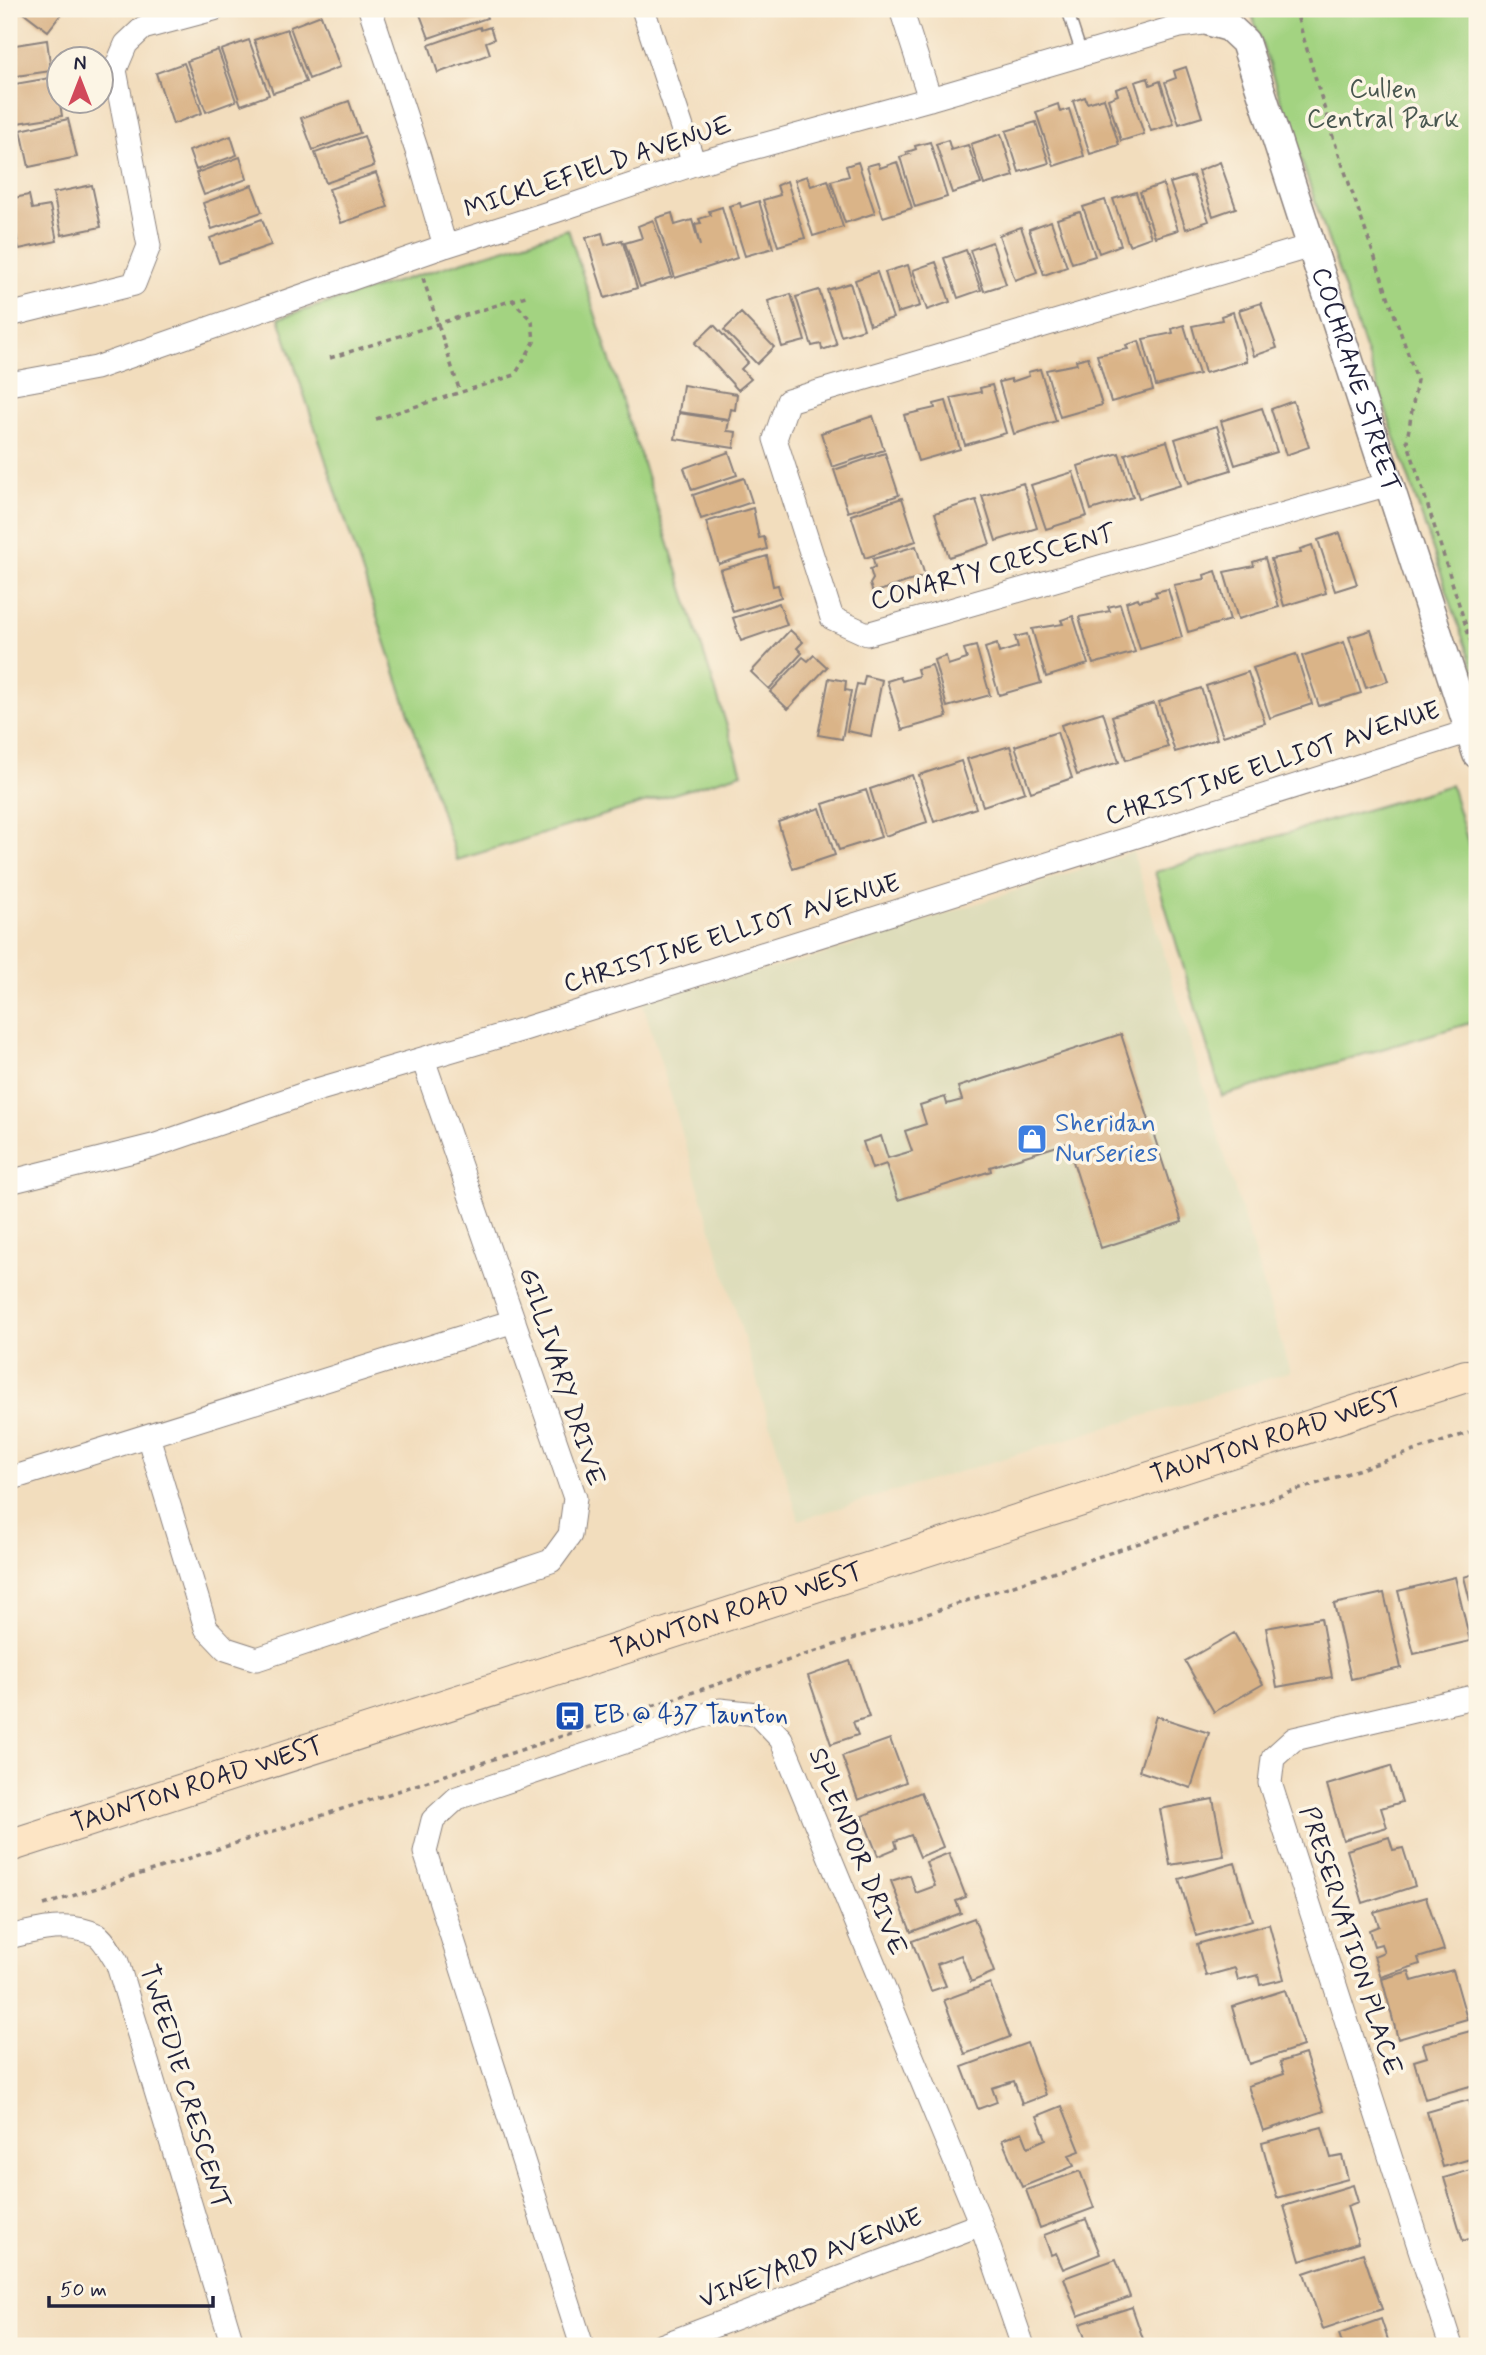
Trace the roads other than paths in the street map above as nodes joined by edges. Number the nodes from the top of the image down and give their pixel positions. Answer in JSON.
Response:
{"nodes":[{"id":1,"x":214,"y":9,"type":"edge"},
{"id":2,"x":370,"y":9,"type":"edge"},
{"id":3,"x":643,"y":9,"type":"edge"},
{"id":4,"x":901,"y":9,"type":"edge"},
{"id":5,"x":1067,"y":9,"type":"edge"},
{"id":6,"x":1211,"y":22,"type":"joint"},
{"id":7,"x":1082,"y":55,"type":"junction"},
{"id":8,"x":930,"y":100,"type":"junction"},
{"id":9,"x":694,"y":164,"type":"junction"},
{"id":10,"x":445,"y":246,"type":"junction"},
{"id":11,"x":1311,"y":246,"type":"junction"},
{"id":12,"x":9,"y":315,"type":"edge"},
{"id":13,"x":9,"y":384,"type":"edge"},
{"id":14,"x":1389,"y":484,"type":"junction"},
{"id":15,"x":1474,"y":742,"type":"edge"},
{"id":16,"x":423,"y":1059,"type":"junction"},
{"id":17,"x":9,"y":1182,"type":"edge"},
{"id":18,"x":514,"y":1321,"type":"junction"},
{"id":19,"x":1474,"y":1373,"type":"edge"},
{"id":20,"x":148,"y":1436,"type":"junction"},
{"id":21,"x":9,"y":1479,"type":"edge"},
{"id":22,"x":1477,"y":1696,"type":"edge"},
{"id":23,"x":9,"y":1846,"type":"edge"},
{"id":24,"x":9,"y":1937,"type":"edge"},
{"id":25,"x":981,"y":2224,"type":"junction"},
{"id":26,"x":233,"y":2346,"type":"edge"},
{"id":27,"x":582,"y":2346,"type":"edge"},
{"id":28,"x":661,"y":2346,"type":"edge"},
{"id":29,"x":1023,"y":2346,"type":"edge"},
{"id":30,"x":1451,"y":2346,"type":"edge"}],
"edges":[{"from":1,"to":12,"type":"street"},
{"from":2,"to":10,"type":"street"},
{"from":3,"to":9,"type":"street"},
{"from":4,"to":8,"type":"street"},
{"from":5,"to":7,"type":"lane"},
{"from":6,"to":7,"type":"street","name":"MICKLEFIELD AVENUE"},
{"from":6,"to":11,"type":"street","name":"COCHRANE STREET"},
{"from":7,"to":8,"type":"street","name":"MICKLEFIELD AVENUE"},
{"from":8,"to":9,"type":"street","name":"MICKLEFIELD AVENUE"},
{"from":9,"to":10,"type":"street","name":"MICKLEFIELD AVENUE"},
{"from":10,"to":13,"type":"street","name":"MICKLEFIELD AVENUE"},
{"from":11,"to":14,"type":"street","name":"COCHRANE STREET"},
{"from":11,"to":14,"type":"street","name":"CONARTY CRESCENT"},
{"from":14,"to":15,"type":"street","name":"COCHRANE STREET"},
{"from":15,"to":16,"type":"street","name":"CHRISTINE ELLIOT AVENUE"},
{"from":16,"to":17,"type":"street","name":"CHRISTINE ELLIOT AVENUE"},
{"from":16,"to":18,"type":"street","name":"GILLIVARY DRIVE"},
{"from":18,"to":20,"type":"street"},
{"from":18,"to":20,"type":"street","name":"GILLIVARY DRIVE"},
{"from":19,"to":23,"type":"main road","name":"TAUNTON ROAD WEST"},
{"from":20,"to":21,"type":"street"},
{"from":22,"to":30,"type":"street","name":"PRESERVATION PLACE"},
{"from":24,"to":26,"type":"street","name":"TWEEDIE CRESCENT"},
{"from":25,"to":27,"type":"street","name":"SPLENDOR DRIVE"},
{"from":25,"to":28,"type":"street","name":"VINEYARD AVENUE"},
{"from":25,"to":29,"type":"street","name":"SPLENDOR DRIVE"}]}
